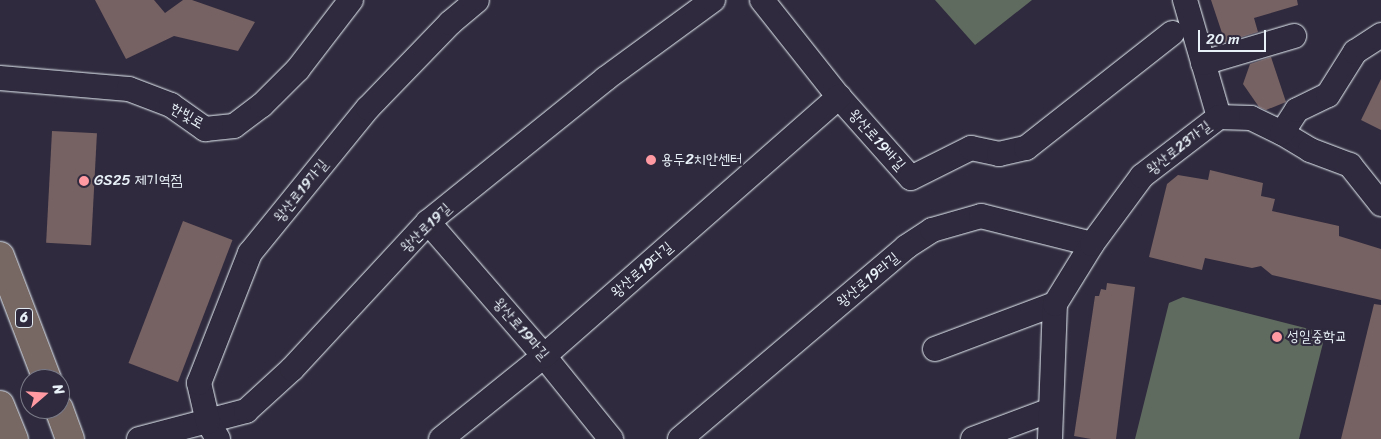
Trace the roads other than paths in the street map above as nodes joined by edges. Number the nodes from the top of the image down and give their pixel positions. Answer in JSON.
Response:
{"nodes":[{"id":1,"x":350,"y":0,"type":"edge"},
{"id":2,"x":477,"y":0,"type":"edge"},
{"id":3,"x":713,"y":0,"type":"edge"},
{"id":4,"x":762,"y":0,"type":"edge"},
{"id":5,"x":1185,"y":0,"type":"edge"},
{"id":6,"x":1172,"y":33,"type":"dead end"},
{"id":7,"x":1381,"y":35,"type":"edge"},
{"id":8,"x":1294,"y":36,"type":"dead end"},
{"id":9,"x":1203,"y":64,"type":"junction"},
{"id":10,"x":0,"y":78,"type":"edge"},
{"id":11,"x":839,"y":97,"type":"junction"},
{"id":12,"x":1219,"y":116,"type":"junction"},
{"id":13,"x":1282,"y":133,"type":"junction"},
{"id":14,"x":1381,"y":204,"type":"edge"},
{"id":15,"x":428,"y":222,"type":"junction"},
{"id":16,"x":1092,"y":244,"type":"junction"},
{"id":17,"x":0,"y":256,"type":"edge"},
{"id":18,"x":1055,"y":304,"type":"junction"},
{"id":19,"x":936,"y":349,"type":"dead end"},
{"id":20,"x":544,"y":356,"type":"junction"},
{"id":21,"x":43,"y":369,"type":"edge"},
{"id":22,"x":0,"y":405,"type":"edge"},
{"id":23,"x":1051,"y":410,"type":"junction"},
{"id":24,"x":62,"y":419,"type":"edge"},
{"id":25,"x":213,"y":431,"type":"edge"},
{"id":26,"x":14,"y":439,"type":"edge"},
{"id":27,"x":70,"y":439,"type":"edge"},
{"id":28,"x":139,"y":439,"type":"edge"},
{"id":29,"x":442,"y":439,"type":"edge"},
{"id":30,"x":611,"y":439,"type":"edge"},
{"id":31,"x":680,"y":439,"type":"edge"},
{"id":32,"x":973,"y":439,"type":"edge"},
{"id":33,"x":1050,"y":439,"type":"edge"}],
"edges":[{"from":1,"to":10,"type":"street","name":"한빛로"},
{"from":2,"to":25,"type":"street","name":"왕산로19가길"},
{"from":3,"to":15,"type":"street","name":"왕산로19길"},
{"from":4,"to":11,"type":"street","name":"왕산로19바길"},
{"from":5,"to":9,"type":"street"},
{"from":6,"to":11,"type":"street","name":"왕산로19바길"},
{"from":7,"to":13,"type":"street"},
{"from":8,"to":9,"type":"street"},
{"from":9,"to":12,"type":"street"},
{"from":11,"to":20,"type":"street","name":"왕산로19다길"},
{"from":12,"to":13,"type":"street","name":"왕산로23가길"},
{"from":12,"to":16,"type":"street","name":"왕산로23가길"},
{"from":13,"to":14,"type":"street","name":"왕산로23가길"},
{"from":15,"to":20,"type":"street","name":"왕산로19마길"},
{"from":15,"to":25,"type":"street","name":"왕산로19길"},
{"from":16,"to":18,"type":"street","name":"왕산로23가길"},
{"from":16,"to":31,"type":"street","name":"왕산로19라길"},
{"from":17,"to":21,"type":"main road","number":"6"},
{"from":18,"to":19,"type":"street"},
{"from":18,"to":23,"type":"street","name":"왕산로23가길"},
{"from":20,"to":29,"type":"street","name":"왕산로19다길"},
{"from":20,"to":30,"type":"street","name":"왕산로19마길"},
{"from":22,"to":26,"type":"main road"},
{"from":23,"to":32,"type":"street"},
{"from":23,"to":33,"type":"street","name":"왕산로23가길"},
{"from":24,"to":27,"type":"main road"},
{"from":25,"to":28,"type":"street","name":"왕산로19길"}]}
